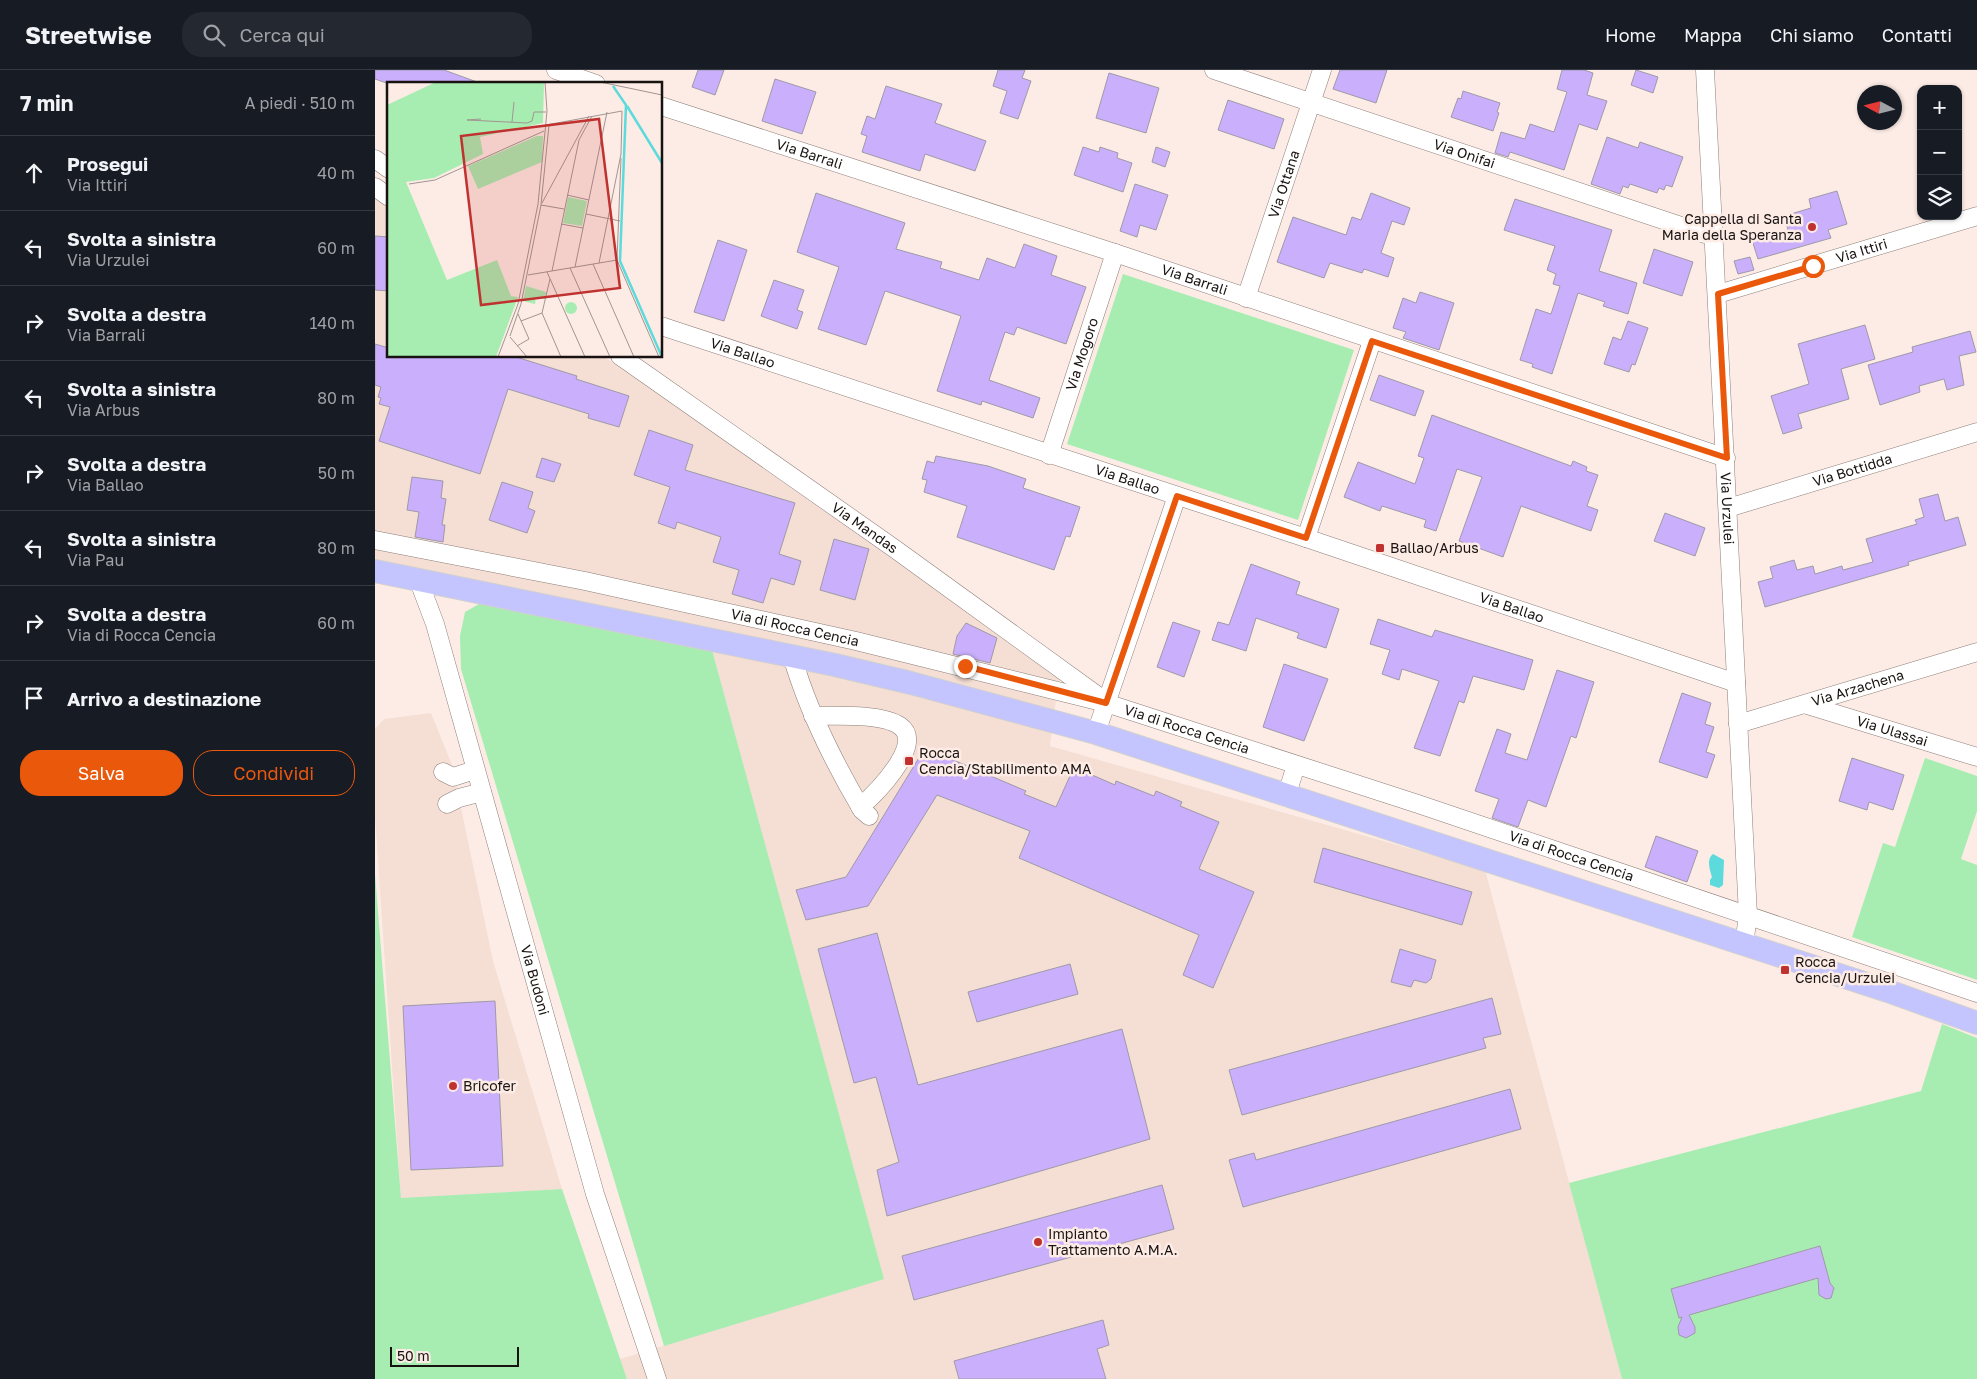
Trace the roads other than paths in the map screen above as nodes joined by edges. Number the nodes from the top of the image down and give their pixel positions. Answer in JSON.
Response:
{"nodes":[{"id":1,"x":556,"y":70,"type":"edge"},
{"id":2,"x":1214,"y":70,"type":"edge"},
{"id":3,"x":1322,"y":70,"type":"edge"},
{"id":4,"x":1705,"y":70,"type":"edge"},
{"id":5,"x":590,"y":82,"type":"edge"},
{"id":6,"x":1311,"y":102,"type":"junction"},
{"id":7,"x":663,"y":107,"type":"edge"},
{"id":8,"x":375,"y":159,"type":"edge"},
{"id":9,"x":387,"y":168,"type":"edge"},
{"id":10,"x":375,"y":187,"type":"edge"},
{"id":11,"x":387,"y":196,"type":"edge"},
{"id":12,"x":1977,"y":216,"type":"edge"},
{"id":13,"x":1714,"y":237,"type":"junction"},
{"id":14,"x":1115,"y":254,"type":"junction"},
{"id":15,"x":1718,"y":294,"type":"junction"},
{"id":16,"x":1246,"y":298,"type":"junction"},
{"id":17,"x":663,"y":327,"type":"edge"},
{"id":18,"x":1372,"y":341,"type":"junction"},
{"id":19,"x":623,"y":358,"type":"edge"},
{"id":20,"x":1977,"y":432,"type":"edge"},
{"id":21,"x":1049,"y":455,"type":"junction"},
{"id":22,"x":1727,"y":458,"type":"junction"},
{"id":23,"x":1177,"y":496,"type":"junction"},
{"id":24,"x":1728,"y":508,"type":"junction"},
{"id":25,"x":1306,"y":538,"type":"junction"},
{"id":26,"x":375,"y":540,"type":"edge"},
{"id":27,"x":375,"y":571,"type":"edge"},
{"id":28,"x":418,"y":579,"type":"junction"},
{"id":29,"x":1977,"y":652,"type":"edge"},
{"id":30,"x":792,"y":656,"type":"junction"},
{"id":31,"x":1736,"y":683,"type":"junction"},
{"id":32,"x":1106,"y":703,"type":"junction"},
{"id":33,"x":1807,"y":705,"type":"junction"},
{"id":34,"x":813,"y":716,"type":"junction"},
{"id":35,"x":1738,"y":724,"type":"junction"},
{"id":36,"x":1096,"y":732,"type":"junction"},
{"id":37,"x":1977,"y":757,"type":"edge"},
{"id":38,"x":1296,"y":765,"type":"junction"},
{"id":39,"x":475,"y":770,"type":"junction"},
{"id":40,"x":443,"y":772,"type":"dead end"},
{"id":41,"x":482,"y":792,"type":"junction"},
{"id":42,"x":1287,"y":794,"type":"junction"},
{"id":43,"x":447,"y":804,"type":"dead end"},
{"id":44,"x":1748,"y":915,"type":"junction"},
{"id":45,"x":1744,"y":945,"type":"junction"},
{"id":46,"x":1977,"y":993,"type":"edge"},
{"id":47,"x":1977,"y":1022,"type":"edge"},
{"id":48,"x":657,"y":1379,"type":"edge"}],
"edges":[{"from":1,"to":5,"type":"street"},
{"from":2,"to":6,"type":"street","name":"Via Onifai"},
{"from":3,"to":6,"type":"street","name":"Via Ottana"},
{"from":4,"to":13,"type":"street","name":"Via Urzulei"},
{"from":6,"to":13,"type":"street","name":"Via Onifai"},
{"from":6,"to":16,"type":"street","name":"Via Ottana"},
{"from":7,"to":14,"type":"street","name":"Via Barrali"},
{"from":8,"to":9,"type":"street"},
{"from":10,"to":11,"type":"street"},
{"from":12,"to":15,"type":"street","name":"Via Ittiri"},
{"from":13,"to":15,"type":"street","name":"Via Urzulei"},
{"from":14,"to":16,"type":"street","name":"Via Barrali"},
{"from":14,"to":21,"type":"street","name":"Via Mogoro"},
{"from":15,"to":22,"type":"street","name":"Via Urzulei"},
{"from":16,"to":18,"type":"street","name":"Via Barrali"},
{"from":17,"to":21,"type":"street","name":"Via Ballao"},
{"from":18,"to":22,"type":"street","name":"Via Barrali"},
{"from":18,"to":25,"type":"street"},
{"from":19,"to":32,"type":"street","name":"Via Mandas"},
{"from":20,"to":24,"type":"street","name":"Via Bottidda"},
{"from":21,"to":23,"type":"street","name":"Via Ballao"},
{"from":22,"to":24,"type":"street","name":"Via Urzulei"},
{"from":23,"to":25,"type":"street","name":"Via Ballao"},
{"from":23,"to":32,"type":"street"},
{"from":24,"to":31,"type":"street","name":"Via Urzulei"},
{"from":25,"to":31,"type":"street","name":"Via Ballao"},
{"from":26,"to":32,"type":"street","name":"Via di Rocca Cencia"},
{"from":27,"to":28,"type":"main road","name":"Via di Rocca Cencia"},
{"from":28,"to":30,"type":"main road","name":"Via di Rocca Cencia"},
{"from":28,"to":39,"type":"street","name":"Via Budoni"},
{"from":29,"to":33,"type":"street","name":"Via Arzachena"},
{"from":30,"to":34,"type":"street"},
{"from":30,"to":36,"type":"main road","name":"Via di Rocca Cencia"},
{"from":31,"to":35,"type":"street","name":"Via Urzulei"},
{"from":32,"to":36,"type":"street"},
{"from":32,"to":38,"type":"street","name":"Via di Rocca Cencia"},
{"from":33,"to":35,"type":"street","name":"Via Arzachena"},
{"from":33,"to":37,"type":"street","name":"Via Ulassai"},
{"from":34,"to":34,"type":"street"},
{"from":35,"to":44,"type":"street","name":"Via Urzulei"},
{"from":36,"to":42,"type":"main road","name":"Via di Rocca Cencia"},
{"from":38,"to":42,"type":"street"},
{"from":38,"to":44,"type":"street","name":"Via di Rocca Cencia"},
{"from":39,"to":40,"type":"street"},
{"from":39,"to":41,"type":"street","name":"Via Budoni"},
{"from":41,"to":43,"type":"street"},
{"from":41,"to":48,"type":"street","name":"Via Budoni"},
{"from":42,"to":45,"type":"main road","name":"Via di Rocca Cencia"},
{"from":44,"to":45,"type":"street","name":"Via Urzulei"},
{"from":44,"to":46,"type":"street","name":"Via di Rocca Cencia"},
{"from":45,"to":47,"type":"main road","name":"Via di Rocca Cencia"}]}
